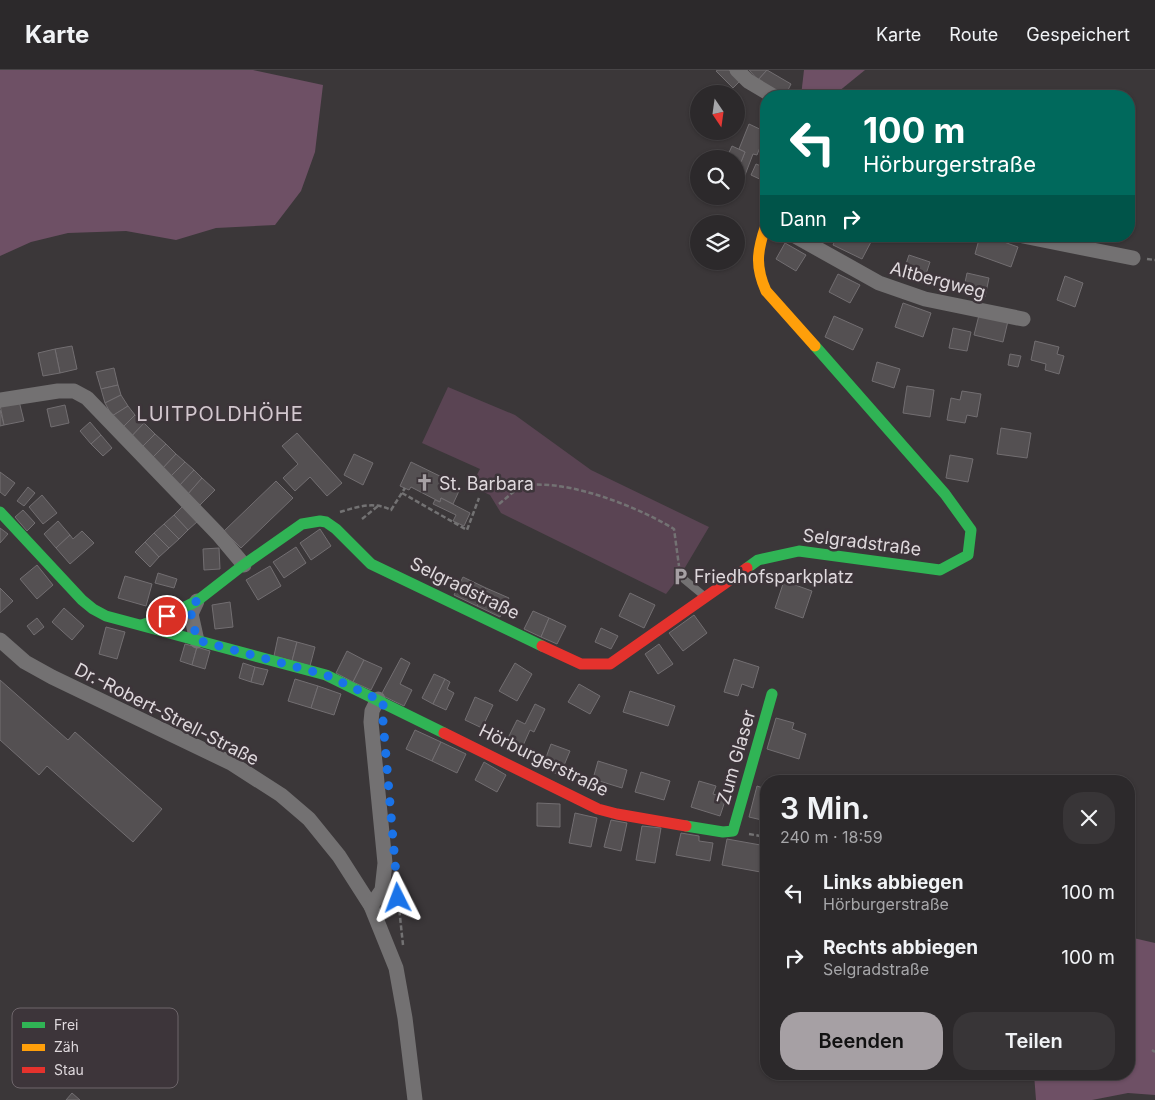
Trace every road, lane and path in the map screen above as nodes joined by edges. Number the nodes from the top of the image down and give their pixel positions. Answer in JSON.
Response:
{"nodes":[{"id":1,"x":737,"y":70,"type":"edge"},
{"id":2,"x":763,"y":90,"type":"edge"},
{"id":3,"x":760,"y":240,"type":"edge"},
{"id":4,"x":806,"y":242,"type":"edge"},
{"id":5,"x":1053,"y":242,"type":"edge"},
{"id":6,"x":1133,"y":258,"type":"dead end"},
{"id":7,"x":1023,"y":320,"type":"dead end"},
{"id":8,"x":0,"y":400,"type":"edge"},
{"id":9,"x":405,"y":488,"type":"dead end"},
{"id":10,"x":402,"y":493,"type":"junction"},
{"id":11,"x":479,"y":498,"type":"dead end"},
{"id":12,"x":499,"y":504,"type":"dead end"},
{"id":13,"x":378,"y":505,"type":"junction"},
{"id":14,"x":0,"y":512,"type":"edge"},
{"id":15,"x":334,"y":513,"type":"dead end"},
{"id":16,"x":362,"y":519,"type":"dead end"},
{"id":17,"x":244,"y":565,"type":"junction"},
{"id":18,"x":680,"y":576,"type":"joint"},
{"id":19,"x":705,"y":597,"type":"junction"},
{"id":20,"x":197,"y":601,"type":"junction"},
{"id":21,"x":142,"y":625,"type":"junction"},
{"id":22,"x":0,"y":640,"type":"edge"},
{"id":23,"x":197,"y":640,"type":"junction"},
{"id":24,"x":772,"y":694,"type":"dead end"},
{"id":25,"x":378,"y":699,"type":"junction"},
{"id":26,"x":733,"y":831,"type":"joint"},
{"id":27,"x":397,"y":881,"type":"dead end"},
{"id":28,"x":371,"y":906,"type":"junction"},
{"id":29,"x":403,"y":950,"type":"dead end"},
{"id":30,"x":416,"y":1100,"type":"edge"}],
"edges":[{"from":1,"to":2,"type":"street"},
{"from":3,"to":19,"type":"street","name":"Selgradstraße"},
{"from":4,"to":7,"type":"street","name":"Altbergweg"},
{"from":5,"to":6,"type":"street"},
{"from":8,"to":17,"type":"street"},
{"from":9,"to":10,"type":"path"},
{"from":10,"to":11,"type":"path"},
{"from":10,"to":13,"type":"path"},
{"from":12,"to":18,"type":"path"},
{"from":13,"to":15,"type":"path"},
{"from":13,"to":16,"type":"path"},
{"from":14,"to":21,"type":"street","name":"Hörburgerstraße"},
{"from":17,"to":19,"type":"street","name":"Selgradstraße"},
{"from":17,"to":20,"type":"street","name":"Selgradstraße"},
{"from":18,"to":19,"type":"lane"},
{"from":20,"to":21,"type":"street","name":"Selgradstraße"},
{"from":20,"to":23,"type":"street"},
{"from":21,"to":23,"type":"street","name":"Hörburgerstraße"},
{"from":22,"to":28,"type":"street","name":"Dr.-Robert-Strell-Straße"},
{"from":23,"to":25,"type":"street","name":"Hörburgerstraße"},
{"from":24,"to":26,"type":"street","name":"Zum Glaser"},
{"from":25,"to":26,"type":"street","name":"Hörburgerstraße"},
{"from":25,"to":28,"type":"street"},
{"from":27,"to":29,"type":"path"},
{"from":28,"to":30,"type":"street","name":"Dr.-Robert-Strell-Straße"}]}
